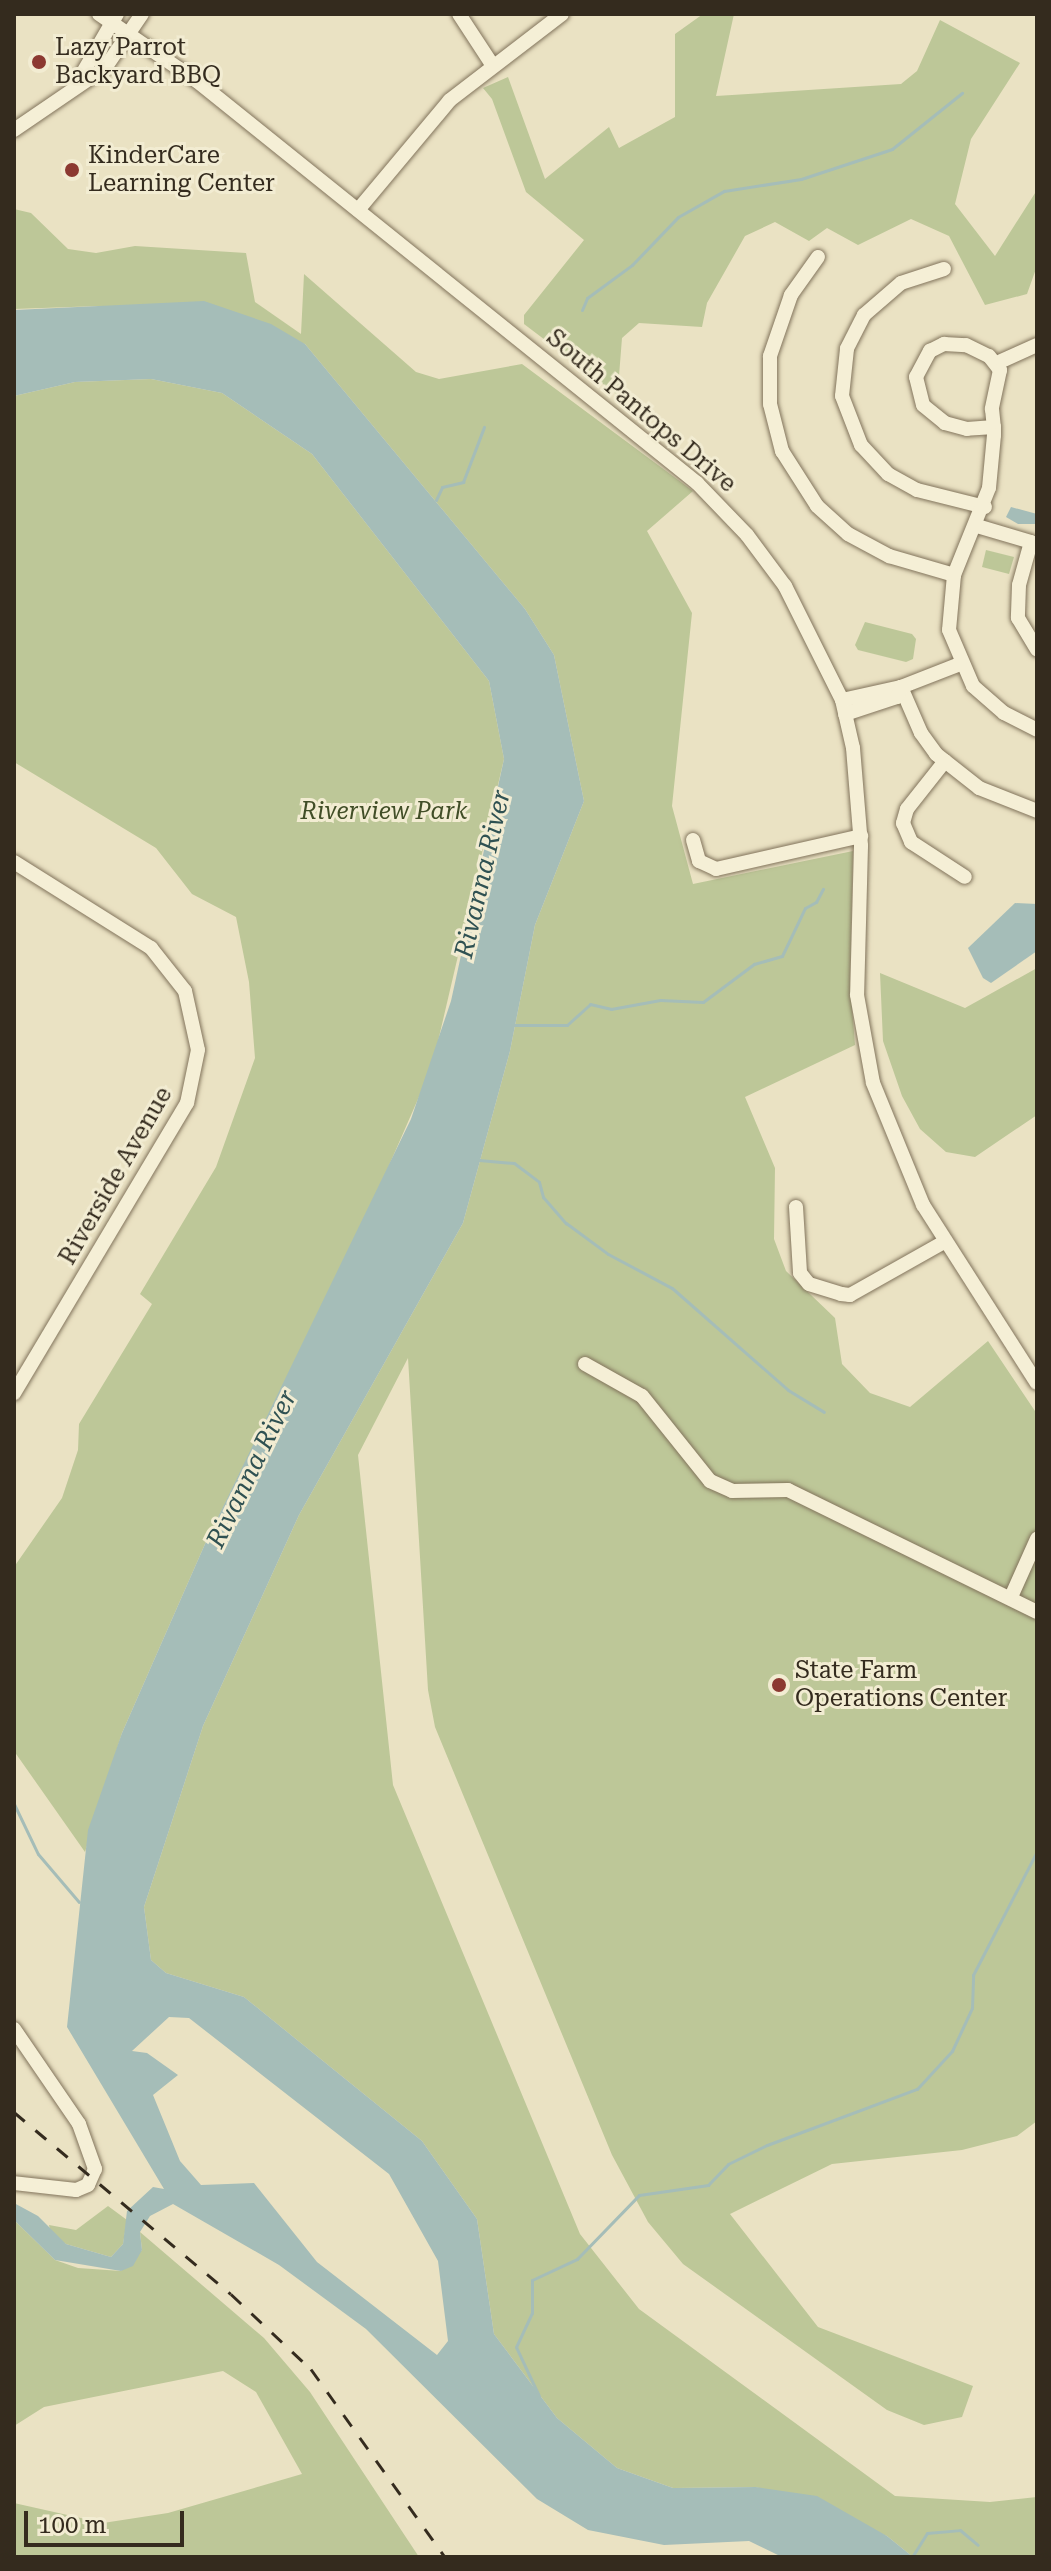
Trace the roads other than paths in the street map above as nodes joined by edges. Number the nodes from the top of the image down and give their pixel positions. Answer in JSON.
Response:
{"nodes":[{"id":1,"x":99,"y":14,"type":"edge"},
{"id":2,"x":142,"y":14,"type":"edge"},
{"id":3,"x":459,"y":14,"type":"edge"},
{"id":4,"x":562,"y":14,"type":"edge"},
{"id":5,"x":115,"y":18,"type":"edge"},
{"id":6,"x":131,"y":37,"type":"junction"},
{"id":7,"x":493,"y":66,"type":"junction"},
{"id":8,"x":78,"y":81,"type":"junction"},
{"id":9,"x":14,"y":130,"type":"edge"},
{"id":10,"x":358,"y":210,"type":"junction"},
{"id":11,"x":818,"y":257,"type":"dead end"},
{"id":12,"x":944,"y":269,"type":"dead end"},
{"id":13,"x":1037,"y":345,"type":"edge"},
{"id":14,"x":997,"y":363,"type":"junction"},
{"id":15,"x":994,"y":427,"type":"junction"},
{"id":16,"x":985,"y":507,"type":"junction"},
{"id":17,"x":977,"y":526,"type":"junction"},
{"id":18,"x":1034,"y":543,"type":"edge"},
{"id":19,"x":954,"y":575,"type":"junction"},
{"id":20,"x":1037,"y":650,"type":"edge"},
{"id":21,"x":960,"y":664,"type":"junction"},
{"id":22,"x":901,"y":687,"type":"junction"},
{"id":23,"x":843,"y":707,"type":"junction"},
{"id":24,"x":1037,"y":730,"type":"edge"},
{"id":25,"x":945,"y":761,"type":"junction"},
{"id":26,"x":1037,"y":811,"type":"edge"},
{"id":27,"x":861,"y":836,"type":"junction"},
{"id":28,"x":693,"y":840,"type":"dead end"},
{"id":29,"x":14,"y":862,"type":"edge"},
{"id":30,"x":965,"y":877,"type":"dead end"},
{"id":31,"x":796,"y":1207,"type":"dead end"},
{"id":32,"x":944,"y":1242,"type":"junction"},
{"id":33,"x":1021,"y":1361,"type":"junction"},
{"id":34,"x":585,"y":1364,"type":"dead end"},
{"id":35,"x":1037,"y":1383,"type":"edge"},
{"id":36,"x":14,"y":1393,"type":"edge"},
{"id":37,"x":1037,"y":1394,"type":"edge"},
{"id":38,"x":1037,"y":1539,"type":"edge"},
{"id":39,"x":1011,"y":1597,"type":"junction"},
{"id":40,"x":1037,"y":1612,"type":"edge"},
{"id":41,"x":14,"y":2029,"type":"edge"},
{"id":42,"x":14,"y":2183,"type":"edge"}],
"edges":[{"from":1,"to":5,"type":"street","name":"South Pantops Drive"},
{"from":2,"to":6,"type":"street"},
{"from":3,"to":7,"type":"street"},
{"from":4,"to":7,"type":"street"},
{"from":5,"to":6,"type":"street","name":"South Pantops Drive"},
{"from":5,"to":8,"type":"street"},
{"from":6,"to":8,"type":"street"},
{"from":6,"to":10,"type":"street","name":"South Pantops Drive"},
{"from":7,"to":10,"type":"street"},
{"from":8,"to":9,"type":"street"},
{"from":10,"to":23,"type":"street","name":"South Pantops Drive"},
{"from":11,"to":19,"type":"street"},
{"from":12,"to":16,"type":"street"},
{"from":13,"to":14,"type":"street"},
{"from":14,"to":15,"type":"street"},
{"from":14,"to":15,"type":"street"},
{"from":15,"to":16,"type":"street"},
{"from":16,"to":17,"type":"street"},
{"from":17,"to":18,"type":"street"},
{"from":17,"to":19,"type":"street"},
{"from":18,"to":20,"type":"street"},
{"from":19,"to":21,"type":"street"},
{"from":21,"to":22,"type":"street"},
{"from":21,"to":24,"type":"street"},
{"from":22,"to":23,"type":"street"},
{"from":22,"to":25,"type":"street"},
{"from":23,"to":27,"type":"street","name":"South Pantops Drive"},
{"from":25,"to":26,"type":"street"},
{"from":25,"to":30,"type":"street"},
{"from":27,"to":28,"type":"street"},
{"from":27,"to":32,"type":"street","name":"South Pantops Drive"},
{"from":29,"to":36,"type":"street","name":"Riverside Avenue"},
{"from":31,"to":32,"type":"street"},
{"from":32,"to":33,"type":"street","name":"South Pantops Drive"},
{"from":33,"to":35,"type":"street","name":"South Pantops Drive"},
{"from":33,"to":37,"type":"street","name":"South Pantops Drive"},
{"from":34,"to":39,"type":"street"},
{"from":38,"to":39,"type":"street"},
{"from":39,"to":40,"type":"street"},
{"from":41,"to":42,"type":"street"}]}
